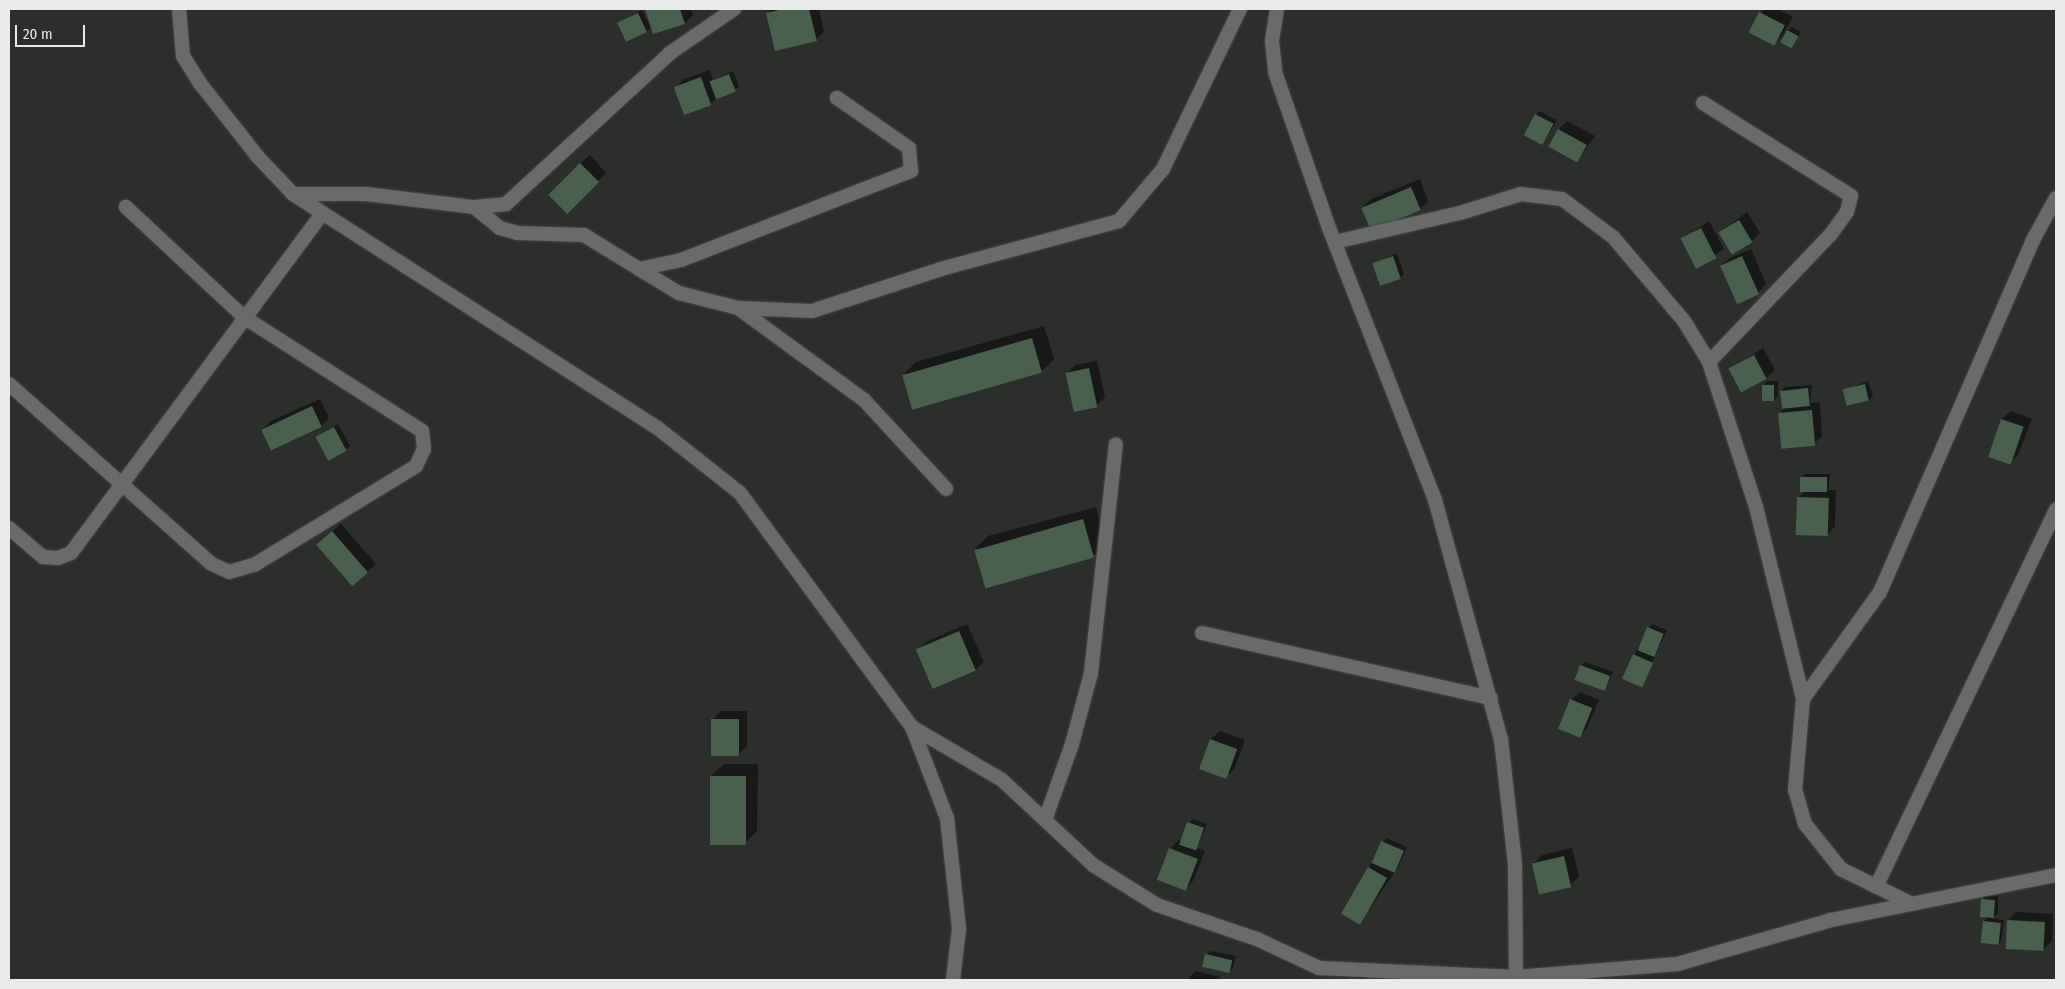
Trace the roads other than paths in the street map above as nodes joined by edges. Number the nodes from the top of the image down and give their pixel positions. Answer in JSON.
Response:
{"nodes":[{"id":1,"x":179,"y":9,"type":"edge"},
{"id":2,"x":734,"y":9,"type":"edge"},
{"id":3,"x":1240,"y":9,"type":"edge"},
{"id":4,"x":1277,"y":9,"type":"edge"},
{"id":5,"x":837,"y":98,"type":"dead end"},
{"id":6,"x":1703,"y":103,"type":"dead end"},
{"id":7,"x":293,"y":194,"type":"junction"},
{"id":8,"x":2056,"y":198,"type":"edge"},
{"id":9,"x":126,"y":207,"type":"dead end"},
{"id":10,"x":474,"y":207,"type":"junction"},
{"id":11,"x":323,"y":213,"type":"junction"},
{"id":12,"x":1335,"y":242,"type":"junction"},
{"id":13,"x":639,"y":269,"type":"junction"},
{"id":14,"x":738,"y":308,"type":"junction"},
{"id":15,"x":245,"y":318,"type":"junction"},
{"id":16,"x":1709,"y":362,"type":"junction"},
{"id":17,"x":9,"y":384,"type":"edge"},
{"id":18,"x":1116,"y":444,"type":"dead end"},
{"id":19,"x":122,"y":485,"type":"junction"},
{"id":20,"x":946,"y":489,"type":"dead end"},
{"id":21,"x":2056,"y":510,"type":"edge"},
{"id":22,"x":9,"y":528,"type":"edge"},
{"id":23,"x":1202,"y":633,"type":"dead end"},
{"id":24,"x":1491,"y":698,"type":"junction"},
{"id":25,"x":1803,"y":699,"type":"junction"},
{"id":26,"x":912,"y":727,"type":"junction"},
{"id":27,"x":1045,"y":820,"type":"junction"},
{"id":28,"x":2056,"y":875,"type":"edge"},
{"id":29,"x":1876,"y":887,"type":"junction"},
{"id":30,"x":1912,"y":904,"type":"junction"},
{"id":31,"x":1319,"y":974,"type":"edge"},
{"id":32,"x":1516,"y":978,"type":"edge"},
{"id":33,"x":953,"y":980,"type":"edge"}],
"edges":[{"from":1,"to":7,"type":"street"},
{"from":2,"to":10,"type":"street"},
{"from":3,"to":14,"type":"street"},
{"from":4,"to":12,"type":"street"},
{"from":5,"to":13,"type":"street"},
{"from":6,"to":16,"type":"street"},
{"from":7,"to":10,"type":"street"},
{"from":7,"to":11,"type":"street"},
{"from":8,"to":25,"type":"street"},
{"from":9,"to":15,"type":"street"},
{"from":10,"to":13,"type":"street"},
{"from":11,"to":15,"type":"street"},
{"from":11,"to":26,"type":"street"},
{"from":12,"to":16,"type":"street"},
{"from":12,"to":24,"type":"street"},
{"from":13,"to":14,"type":"street"},
{"from":14,"to":20,"type":"street"},
{"from":15,"to":19,"type":"street"},
{"from":15,"to":19,"type":"street"},
{"from":16,"to":25,"type":"street"},
{"from":17,"to":19,"type":"street"},
{"from":18,"to":27,"type":"street"},
{"from":19,"to":22,"type":"street"},
{"from":21,"to":29,"type":"street"},
{"from":23,"to":24,"type":"street"},
{"from":24,"to":32,"type":"street"},
{"from":25,"to":29,"type":"street"},
{"from":26,"to":27,"type":"street"},
{"from":26,"to":33,"type":"street"},
{"from":27,"to":31,"type":"street"},
{"from":28,"to":30,"type":"street"},
{"from":29,"to":30,"type":"street"},
{"from":30,"to":32,"type":"street"},
{"from":31,"to":32,"type":"street"}]}
